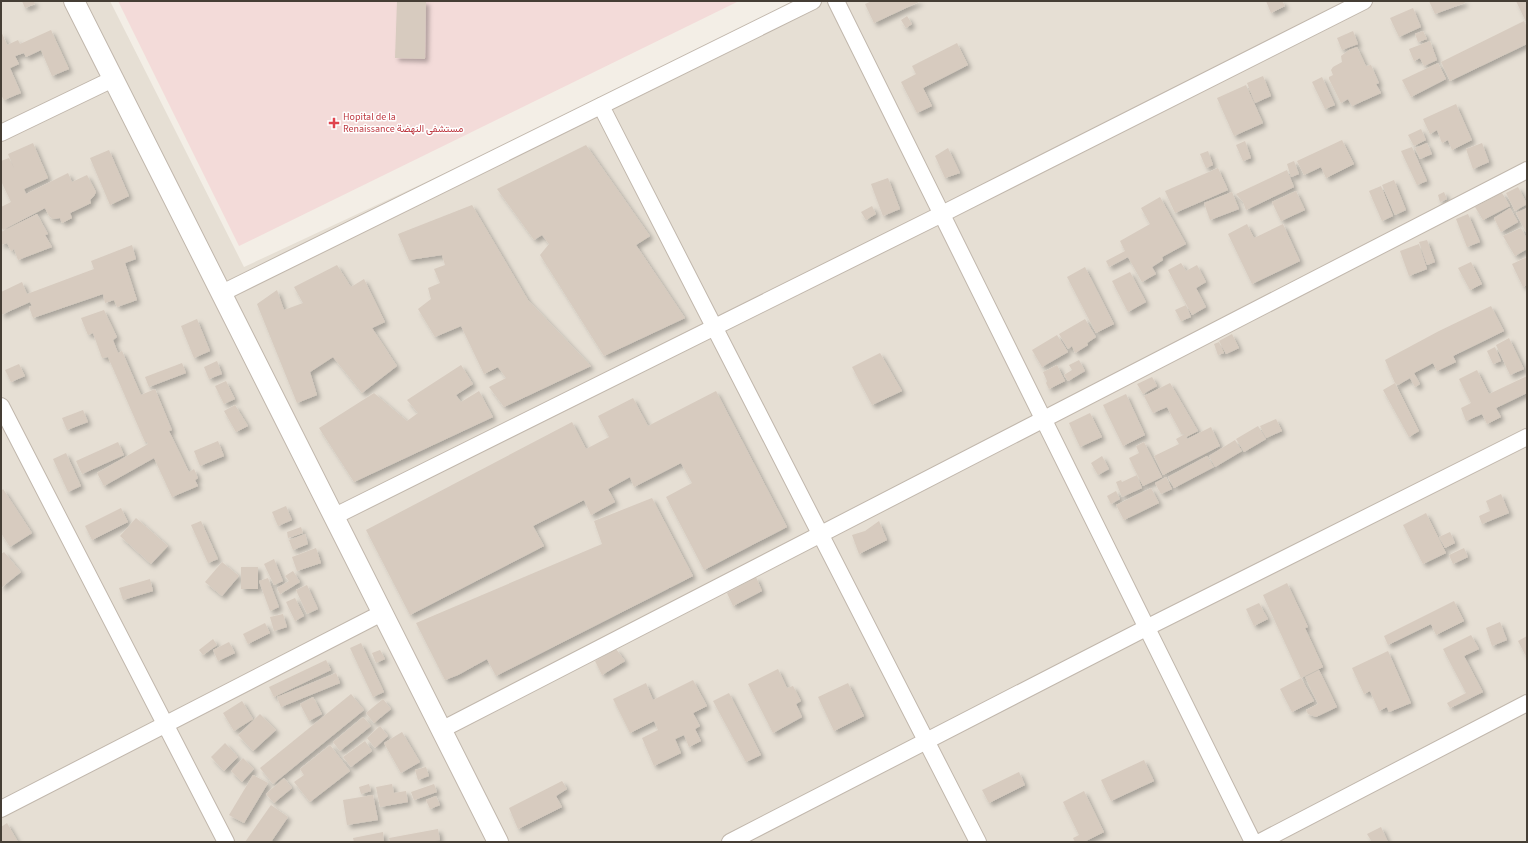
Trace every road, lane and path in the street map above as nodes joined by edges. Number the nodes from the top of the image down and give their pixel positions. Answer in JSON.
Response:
{"nodes":[{"id":1,"x":74,"y":1,"type":"edge"},
{"id":2,"x":813,"y":1,"type":"edge"},
{"id":3,"x":836,"y":1,"type":"edge"},
{"id":4,"x":1364,"y":1,"type":"edge"},
{"id":5,"x":113,"y":79,"type":"junction"},
{"id":6,"x":601,"y":106,"type":"junction"},
{"id":7,"x":1,"y":133,"type":"edge"},
{"id":8,"x":1527,"y":170,"type":"edge"},
{"id":9,"x":942,"y":214,"type":"junction"},
{"id":10,"x":222,"y":293,"type":"junction"},
{"id":11,"x":714,"y":328,"type":"junction"},
{"id":12,"x":1,"y":406,"type":"edge"},
{"id":13,"x":1044,"y":420,"type":"junction"},
{"id":14,"x":1525,"y":442,"type":"edge"},
{"id":15,"x":333,"y":517,"type":"junction"},
{"id":16,"x":820,"y":535,"type":"junction"},
{"id":17,"x":382,"y":613,"type":"junction"},
{"id":18,"x":1146,"y":628,"type":"junction"},
{"id":19,"x":1527,"y":703,"type":"edge"},
{"id":20,"x":166,"y":725,"type":"junction"},
{"id":21,"x":441,"y":730,"type":"junction"},
{"id":22,"x":925,"y":741,"type":"junction"},
{"id":23,"x":1,"y":809,"type":"edge"},
{"id":24,"x":226,"y":842,"type":"edge"},
{"id":25,"x":498,"y":842,"type":"edge"},
{"id":26,"x":730,"y":842,"type":"edge"},
{"id":27,"x":978,"y":842,"type":"edge"},
{"id":28,"x":1253,"y":842,"type":"edge"},
{"id":29,"x":1260,"y":842,"type":"edge"}],
"edges":[{"from":1,"to":5,"type":"street"},
{"from":2,"to":6,"type":"street"},
{"from":3,"to":9,"type":"street"},
{"from":4,"to":9,"type":"street"},
{"from":5,"to":7,"type":"street"},
{"from":5,"to":10,"type":"street"},
{"from":6,"to":10,"type":"street"},
{"from":6,"to":11,"type":"street"},
{"from":8,"to":13,"type":"street"},
{"from":9,"to":11,"type":"street"},
{"from":9,"to":13,"type":"street"},
{"from":10,"to":15,"type":"street"},
{"from":11,"to":15,"type":"street"},
{"from":11,"to":16,"type":"street"},
{"from":12,"to":20,"type":"street"},
{"from":13,"to":16,"type":"street"},
{"from":13,"to":18,"type":"street"},
{"from":14,"to":18,"type":"street"},
{"from":15,"to":17,"type":"street"},
{"from":16,"to":21,"type":"street"},
{"from":16,"to":22,"type":"street"},
{"from":17,"to":20,"type":"street"},
{"from":17,"to":21,"type":"street"},
{"from":18,"to":22,"type":"street"},
{"from":18,"to":28,"type":"street"},
{"from":19,"to":29,"type":"street"},
{"from":20,"to":23,"type":"street"},
{"from":20,"to":24,"type":"street"},
{"from":21,"to":25,"type":"street"},
{"from":22,"to":26,"type":"street"},
{"from":22,"to":27,"type":"street"}]}
